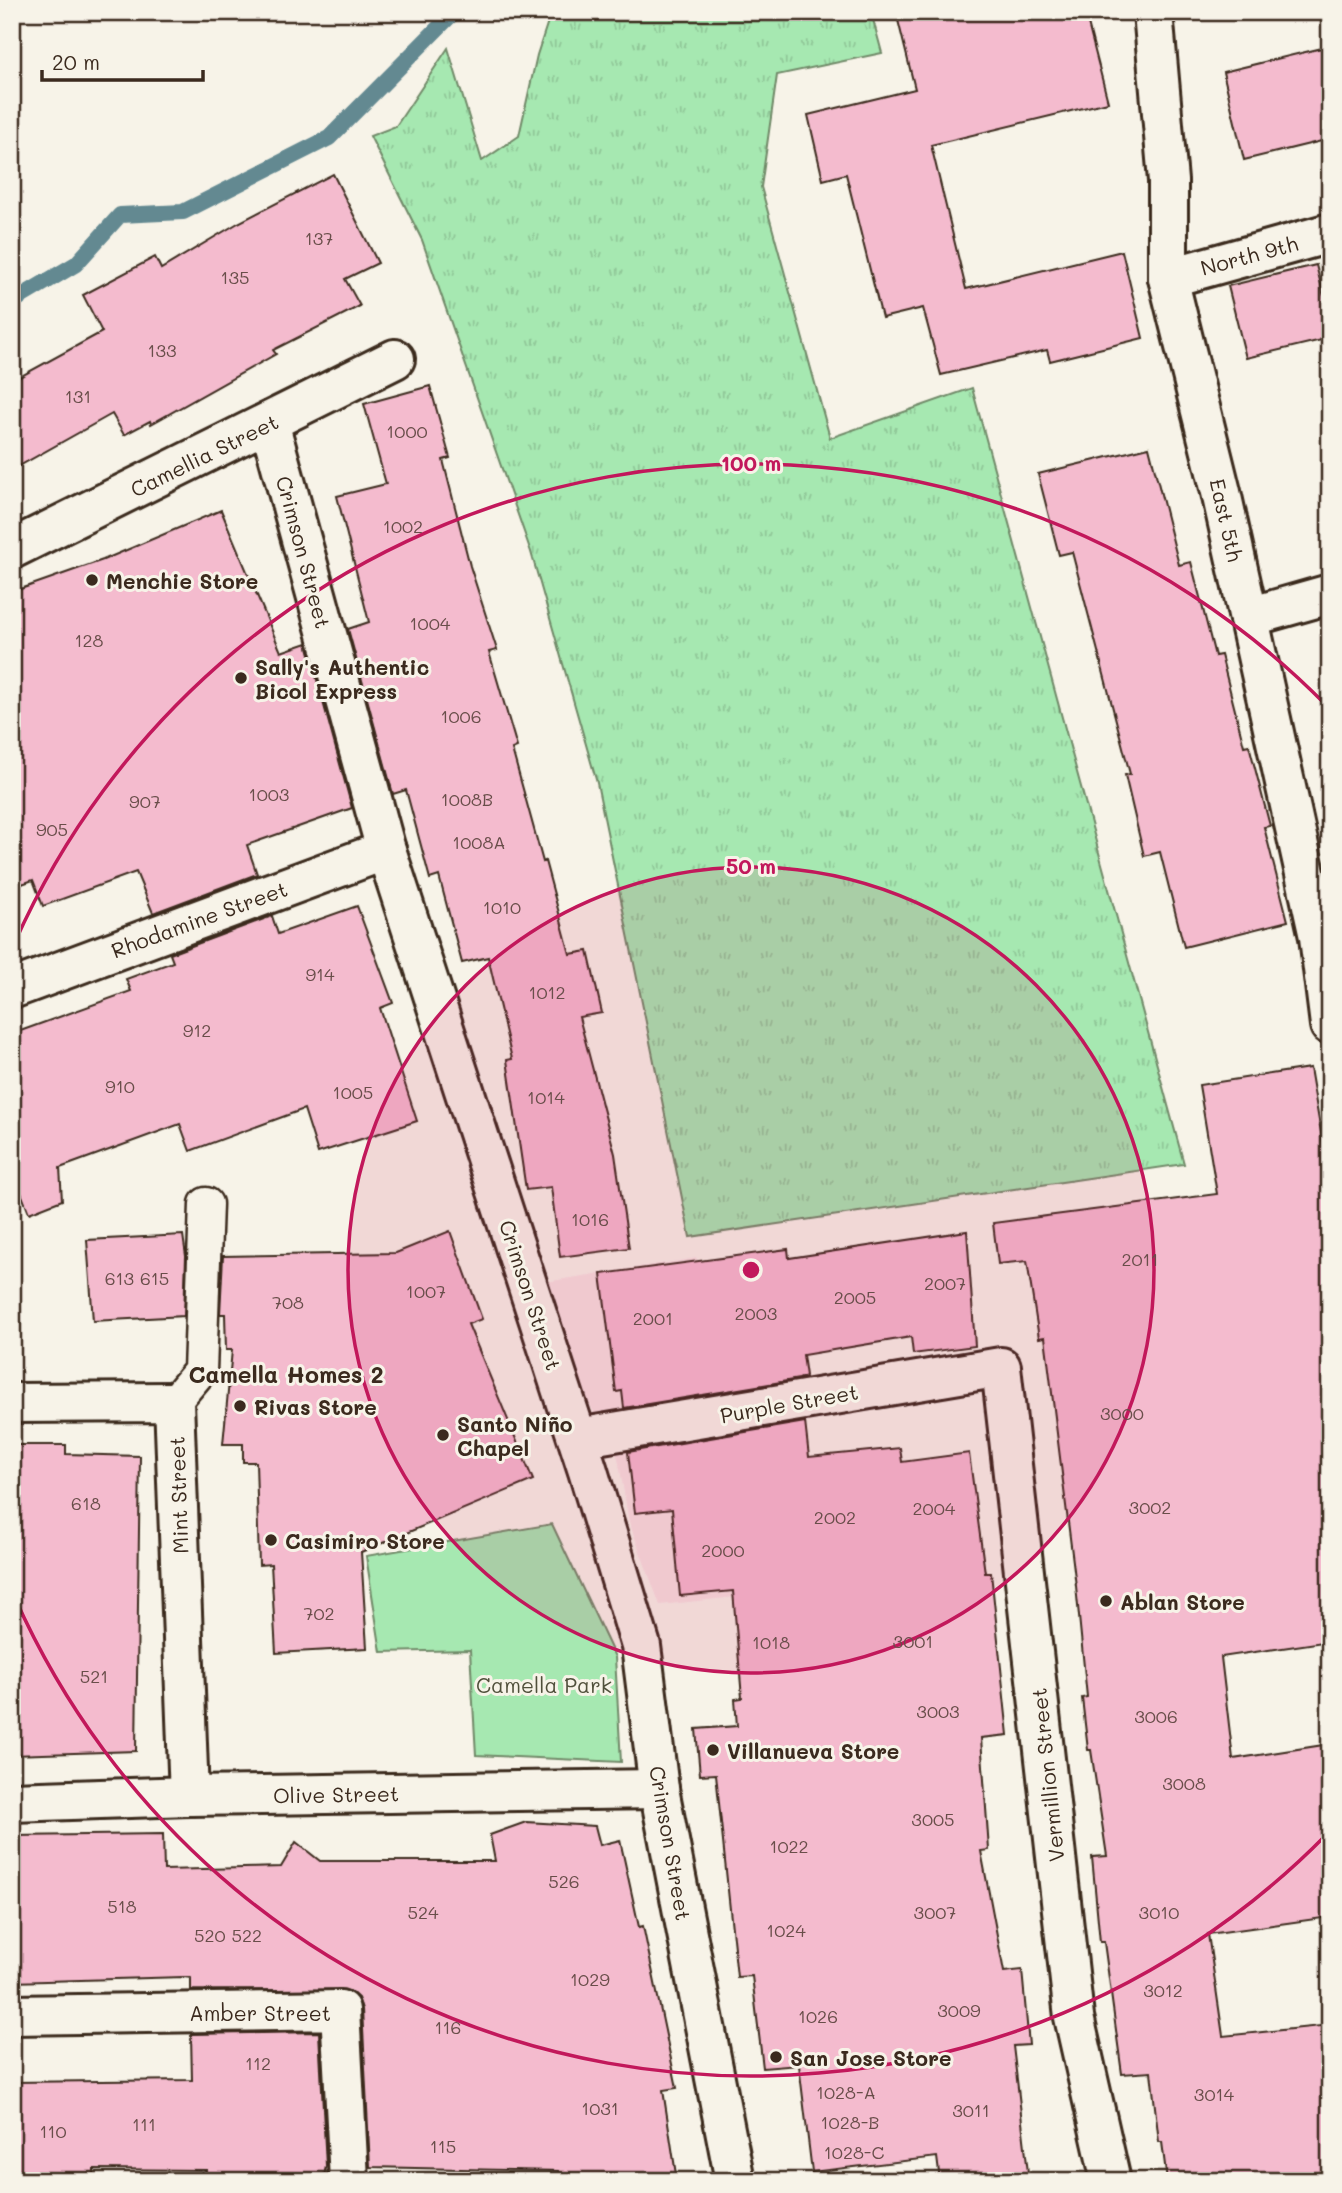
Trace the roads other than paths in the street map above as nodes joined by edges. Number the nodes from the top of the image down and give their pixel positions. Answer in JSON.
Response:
{"nodes":[{"id":1,"x":1153,"y":12,"type":"edge"},
{"id":2,"x":1330,"y":233,"type":"edge"},
{"id":3,"x":1168,"y":278,"type":"junction"},
{"id":4,"x":395,"y":359,"type":"dead end"},
{"id":5,"x":269,"y":422,"type":"junction"},
{"id":6,"x":12,"y":549,"type":"edge"},
{"id":7,"x":1330,"y":594,"type":"edge"},
{"id":8,"x":1249,"y":617,"type":"junction"},
{"id":9,"x":386,"y":850,"type":"junction"},
{"id":10,"x":1324,"y":936,"type":"edge"},
{"id":11,"x":12,"y":989,"type":"edge"},
{"id":12,"x":1330,"y":1025,"type":"edge"},
{"id":13,"x":206,"y":1205,"type":"dead end"},
{"id":14,"x":1001,"y":1367,"type":"joint"},
{"id":15,"x":174,"y":1402,"type":"junction"},
{"id":16,"x":12,"y":1403,"type":"edge"},
{"id":17,"x":578,"y":1438,"type":"junction"},
{"id":18,"x":659,"y":1789,"type":"junction"},
{"id":19,"x":189,"y":1796,"type":"junction"},
{"id":20,"x":12,"y":1802,"type":"edge"},
{"id":21,"x":12,"y":2015,"type":"edge"},
{"id":22,"x":349,"y":2180,"type":"edge"},
{"id":23,"x":735,"y":2181,"type":"edge"},
{"id":24,"x":1111,"y":2181,"type":"edge"}],
"edges":[{"from":1,"to":3,"type":"street","name":"East 5th"},
{"from":2,"to":3,"type":"street","name":"North 9th"},
{"from":3,"to":8,"type":"street","name":"East 5th"},
{"from":4,"to":5,"type":"street","name":"Camellia Street"},
{"from":5,"to":6,"type":"street","name":"Camellia Street"},
{"from":5,"to":9,"type":"street","name":"Crimson Street"},
{"from":7,"to":8,"type":"street"},
{"from":8,"to":10,"type":"street","name":"East 5th"},
{"from":9,"to":11,"type":"street","name":"Rhodamine Street"},
{"from":9,"to":17,"type":"street","name":"Crimson Street"},
{"from":10,"to":12,"type":"street","name":"East 5th"},
{"from":13,"to":15,"type":"lane"},
{"from":14,"to":17,"type":"street","name":"Purple Street"},
{"from":14,"to":24,"type":"street","name":"Vermillion Street"},
{"from":15,"to":16,"type":"street"},
{"from":15,"to":19,"type":"street","name":"Mint Street"},
{"from":17,"to":18,"type":"street","name":"Crimson Street"},
{"from":18,"to":19,"type":"street","name":"Olive Street"},
{"from":18,"to":23,"type":"street","name":"Crimson Street"},
{"from":19,"to":20,"type":"street","name":"Olive Street"},
{"from":21,"to":22,"type":"street","name":"Amber Street"}]}
